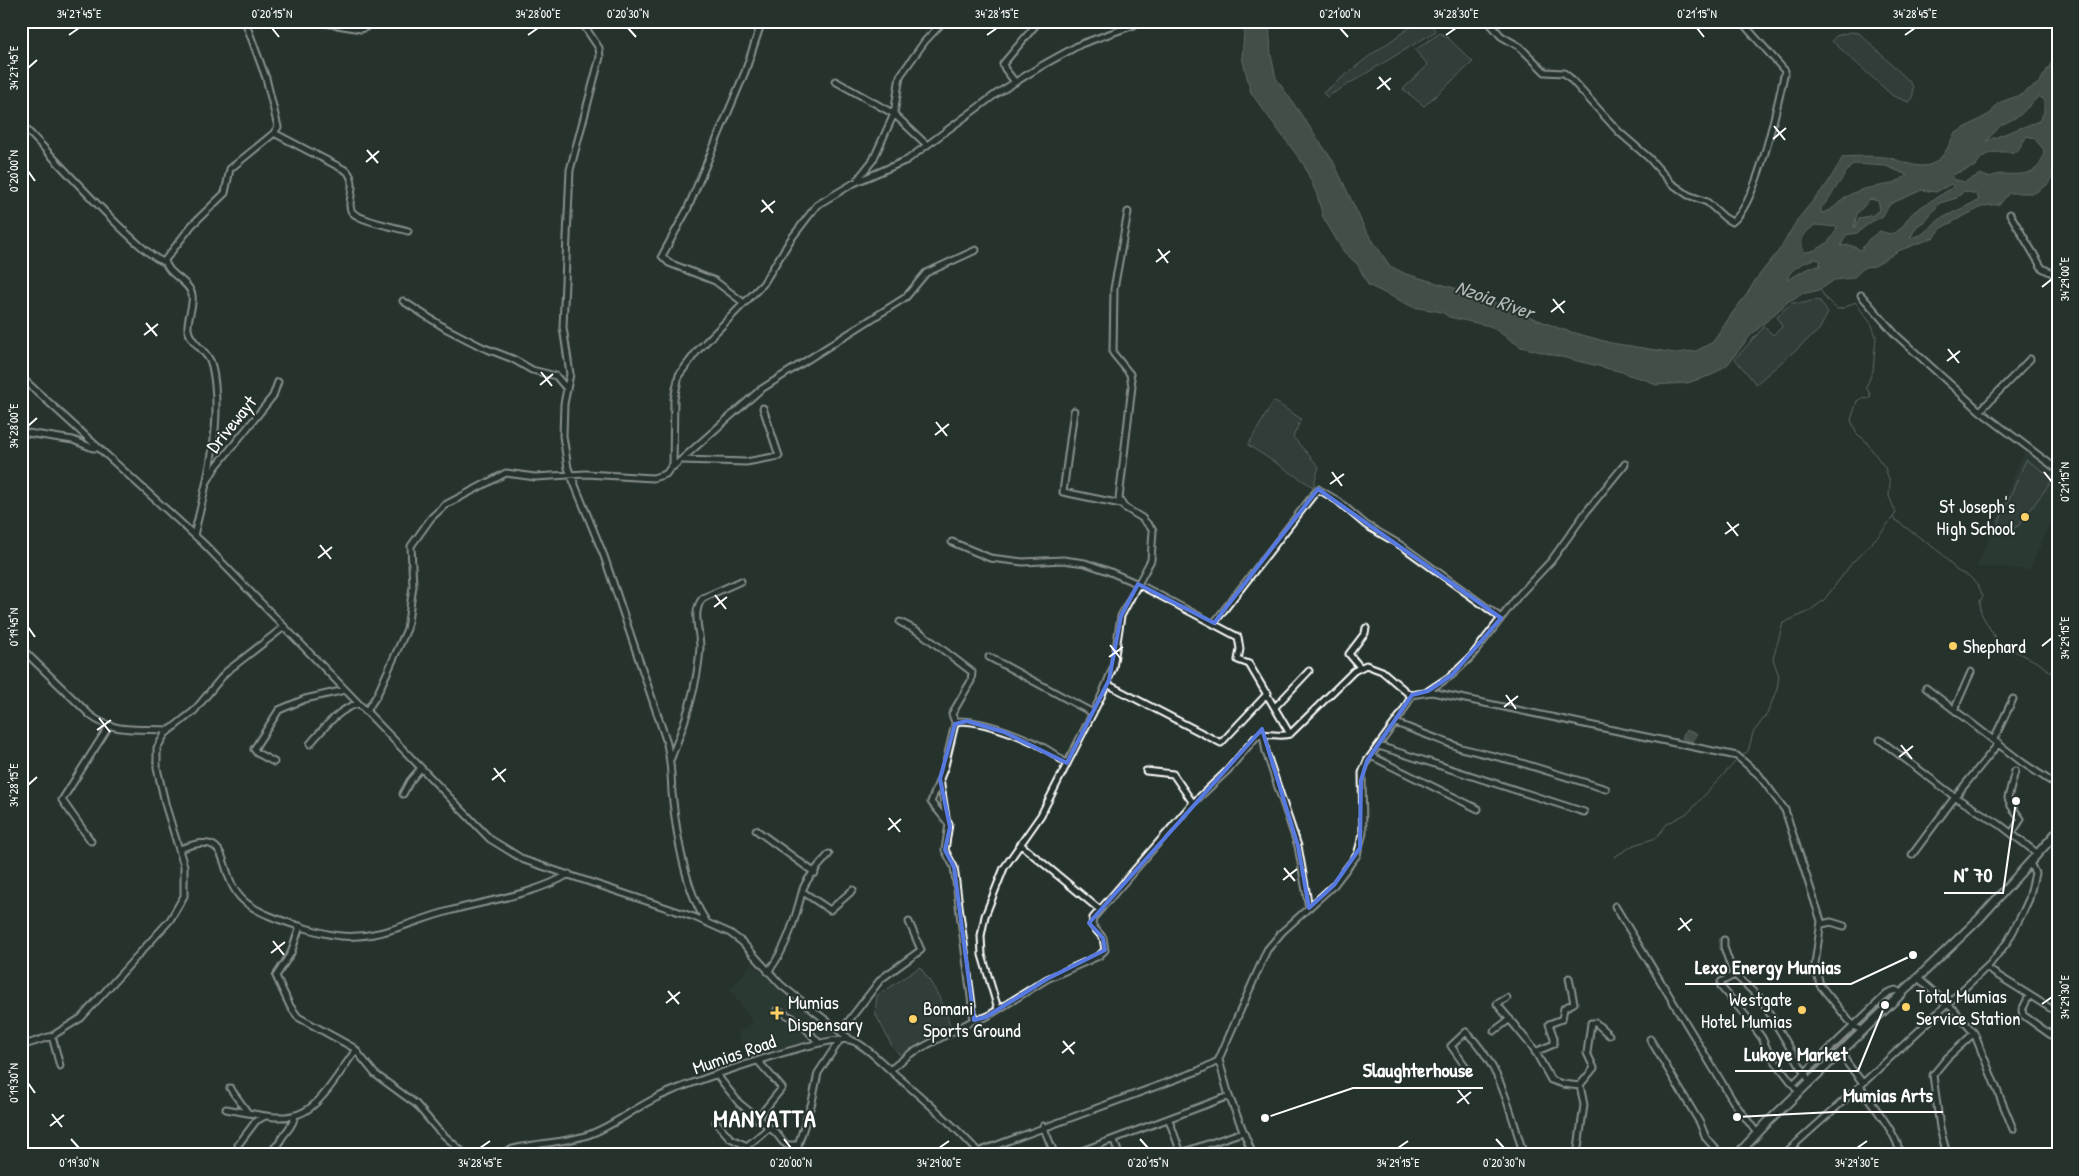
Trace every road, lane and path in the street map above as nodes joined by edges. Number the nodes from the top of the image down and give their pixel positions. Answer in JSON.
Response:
{"nodes":[{"id":1,"x":245,"y":21,"type":"edge"},
{"id":2,"x":313,"y":21,"type":"edge"},
{"id":3,"x":368,"y":21,"type":"edge"},
{"id":4,"x":581,"y":21,"type":"edge"},
{"id":5,"x":762,"y":21,"type":"edge"},
{"id":6,"x":944,"y":21,"type":"edge"},
{"id":7,"x":1039,"y":21,"type":"edge"},
{"id":8,"x":1488,"y":21,"type":"edge"},
{"id":9,"x":1747,"y":21,"type":"edge"},
{"id":10,"x":1134,"y":25,"type":"dead end"},
{"id":11,"x":835,"y":81,"type":"dead end"},
{"id":12,"x":1015,"y":82,"type":"junction"},
{"id":13,"x":894,"y":114,"type":"junction"},
{"id":14,"x":21,"y":124,"type":"edge"},
{"id":15,"x":274,"y":133,"type":"junction"},
{"id":16,"x":927,"y":144,"type":"junction"},
{"id":17,"x":854,"y":183,"type":"junction"},
{"id":18,"x":1128,"y":212,"type":"dead end"},
{"id":19,"x":2010,"y":214,"type":"dead end"},
{"id":20,"x":408,"y":231,"type":"dead end"},
{"id":21,"x":976,"y":250,"type":"dead end"},
{"id":22,"x":165,"y":262,"type":"junction"},
{"id":23,"x":2058,"y":276,"type":"edge"},
{"id":24,"x":1861,"y":295,"type":"dead end"},
{"id":25,"x":403,"y":301,"type":"dead end"},
{"id":26,"x":744,"y":303,"type":"junction"},
{"id":27,"x":2030,"y":359,"type":"dead end"},
{"id":28,"x":21,"y":377,"type":"edge"},
{"id":29,"x":278,"y":382,"type":"dead end"},
{"id":30,"x":567,"y":389,"type":"junction"},
{"id":31,"x":763,"y":408,"type":"dead end"},
{"id":32,"x":1074,"y":411,"type":"dead end"},
{"id":33,"x":1980,"y":412,"type":"junction"},
{"id":34,"x":21,"y":432,"type":"edge"},
{"id":35,"x":100,"y":448,"type":"junction"},
{"id":36,"x":682,"y":460,"type":"junction"},
{"id":37,"x":1625,"y":464,"type":"dead end"},
{"id":38,"x":672,"y":467,"type":"junction"},
{"id":39,"x":2058,"y":470,"type":"edge"},
{"id":40,"x":570,"y":474,"type":"junction"},
{"id":41,"x":205,"y":485,"type":"junction"},
{"id":42,"x":1121,"y":504,"type":"junction"},
{"id":43,"x":194,"y":535,"type":"junction"},
{"id":44,"x":952,"y":542,"type":"dead end"},
{"id":45,"x":741,"y":581,"type":"dead end"},
{"id":46,"x":1138,"y":584,"type":"junction"},
{"id":47,"x":1501,"y":618,"type":"junction"},
{"id":48,"x":900,"y":622,"type":"dead end"},
{"id":49,"x":1214,"y":623,"type":"junction"},
{"id":50,"x":284,"y":627,"type":"junction"},
{"id":51,"x":1366,"y":628,"type":"dead end"},
{"id":52,"x":21,"y":648,"type":"edge"},
{"id":53,"x":989,"y":657,"type":"dead end"},
{"id":54,"x":1360,"y":667,"type":"junction"},
{"id":55,"x":1309,"y":671,"type":"dead end"},
{"id":56,"x":1971,"y":672,"type":"dead end"},
{"id":57,"x":1107,"y":684,"type":"junction"},
{"id":58,"x":1926,"y":688,"type":"dead end"},
{"id":59,"x":345,"y":690,"type":"junction"},
{"id":60,"x":1428,"y":691,"type":"junction"},
{"id":61,"x":1268,"y":693,"type":"junction"},
{"id":62,"x":1412,"y":695,"type":"junction"},
{"id":63,"x":2013,"y":699,"type":"dead end"},
{"id":64,"x":358,"y":704,"type":"junction"},
{"id":65,"x":1276,"y":706,"type":"junction"},
{"id":66,"x":1955,"y":708,"type":"junction"},
{"id":67,"x":366,"y":712,"type":"junction"},
{"id":68,"x":1093,"y":713,"type":"junction"},
{"id":69,"x":955,"y":722,"type":"junction"},
{"id":70,"x":1396,"y":723,"type":"junction"},
{"id":71,"x":109,"y":726,"type":"junction"},
{"id":72,"x":169,"y":730,"type":"junction"},
{"id":73,"x":1263,"y":734,"type":"junction"},
{"id":74,"x":1290,"y":734,"type":"junction"},
{"id":75,"x":1994,"y":739,"type":"junction"},
{"id":76,"x":1880,"y":740,"type":"dead end"},
{"id":77,"x":1999,"y":743,"type":"junction"},
{"id":78,"x":310,"y":744,"type":"dead end"},
{"id":79,"x":1379,"y":746,"type":"junction"},
{"id":80,"x":1371,"y":756,"type":"junction"},
{"id":81,"x":671,"y":759,"type":"junction"},
{"id":82,"x":274,"y":762,"type":"dead end"},
{"id":83,"x":1066,"y":764,"type":"junction"},
{"id":84,"x":420,"y":769,"type":"junction"},
{"id":85,"x":1146,"y":771,"type":"dead end"},
{"id":86,"x":2014,"y":771,"type":"dead end"},
{"id":87,"x":940,"y":779,"type":"junction"},
{"id":88,"x":2058,"y":786,"type":"edge"},
{"id":89,"x":1606,"y":789,"type":"dead end"},
{"id":90,"x":403,"y":794,"type":"dead end"},
{"id":91,"x":1955,"y":797,"type":"junction"},
{"id":92,"x":1193,"y":803,"type":"junction"},
{"id":93,"x":1478,"y":809,"type":"dead end"},
{"id":94,"x":1584,"y":812,"type":"dead end"},
{"id":95,"x":946,"y":818,"type":"junction"},
{"id":96,"x":756,"y":830,"type":"dead end"},
{"id":97,"x":2058,"y":831,"type":"edge"},
{"id":98,"x":2012,"y":833,"type":"junction"},
{"id":99,"x":91,"y":841,"type":"dead end"},
{"id":100,"x":1021,"y":845,"type":"junction"},
{"id":101,"x":180,"y":849,"type":"junction"},
{"id":102,"x":829,"y":854,"type":"dead end"},
{"id":103,"x":2038,"y":854,"type":"junction"},
{"id":104,"x":1912,"y":855,"type":"dead end"},
{"id":105,"x":2030,"y":863,"type":"junction"},
{"id":106,"x":815,"y":872,"type":"junction"},
{"id":107,"x":569,"y":874,"type":"junction"},
{"id":108,"x":853,"y":890,"type":"dead end"},
{"id":109,"x":803,"y":892,"type":"junction"},
{"id":110,"x":1615,"y":906,"type":"dead end"},
{"id":111,"x":1309,"y":908,"type":"junction"},
{"id":112,"x":1100,"y":910,"type":"junction"},
{"id":113,"x":706,"y":922,"type":"junction"},
{"id":114,"x":910,"y":922,"type":"dead end"},
{"id":115,"x":1822,"y":924,"type":"junction"},
{"id":116,"x":300,"y":926,"type":"junction"},
{"id":117,"x":1844,"y":926,"type":"dead end"},
{"id":118,"x":1724,"y":940,"type":"dead end"},
{"id":119,"x":1986,"y":968,"type":"junction"},
{"id":120,"x":768,"y":972,"type":"junction"},
{"id":121,"x":1734,"y":975,"type":"junction"},
{"id":122,"x":1569,"y":978,"type":"dead end"},
{"id":123,"x":1918,"y":978,"type":"junction"},
{"id":124,"x":1902,"y":994,"type":"junction"},
{"id":125,"x":2029,"y":996,"type":"junction"},
{"id":126,"x":1506,"y":998,"type":"dead end"},
{"id":127,"x":1946,"y":1004,"type":"junction"},
{"id":128,"x":1871,"y":1008,"type":"junction"},
{"id":129,"x":998,"y":1009,"type":"junction"},
{"id":130,"x":777,"y":1010,"type":"dead end"},
{"id":131,"x":2058,"y":1013,"type":"edge"},
{"id":132,"x":1880,"y":1015,"type":"junction"},
{"id":133,"x":1510,"y":1019,"type":"junction"},
{"id":134,"x":974,"y":1020,"type":"junction"},
{"id":135,"x":1852,"y":1028,"type":"junction"},
{"id":136,"x":841,"y":1031,"type":"junction"},
{"id":137,"x":1494,"y":1031,"type":"dead end"},
{"id":138,"x":1974,"y":1033,"type":"junction"},
{"id":139,"x":1860,"y":1034,"type":"junction"},
{"id":140,"x":1609,"y":1035,"type":"dead end"},
{"id":141,"x":52,"y":1036,"type":"junction"},
{"id":142,"x":1650,"y":1039,"type":"dead end"},
{"id":143,"x":840,"y":1040,"type":"junction"},
{"id":144,"x":852,"y":1040,"type":"junction"},
{"id":145,"x":2058,"y":1040,"type":"edge"},
{"id":146,"x":1839,"y":1041,"type":"junction"},
{"id":147,"x":819,"y":1043,"type":"junction"},
{"id":148,"x":21,"y":1046,"type":"edge"},
{"id":149,"x":1845,"y":1049,"type":"junction"},
{"id":150,"x":356,"y":1050,"type":"junction"},
{"id":151,"x":1830,"y":1050,"type":"junction"},
{"id":152,"x":1535,"y":1052,"type":"junction"},
{"id":153,"x":1836,"y":1058,"type":"junction"},
{"id":154,"x":1219,"y":1060,"type":"junction"},
{"id":155,"x":758,"y":1061,"type":"junction"},
{"id":156,"x":1817,"y":1062,"type":"junction"},
{"id":157,"x":60,"y":1066,"type":"dead end"},
{"id":158,"x":1466,"y":1067,"type":"dead end"},
{"id":159,"x":1824,"y":1069,"type":"junction"},
{"id":160,"x":890,"y":1070,"type":"junction"},
{"id":161,"x":1804,"y":1074,"type":"junction"},
{"id":162,"x":717,"y":1075,"type":"junction"},
{"id":163,"x":1810,"y":1082,"type":"junction"},
{"id":164,"x":1793,"y":1084,"type":"junction"},
{"id":165,"x":1862,"y":1085,"type":"junction"},
{"id":166,"x":1580,"y":1086,"type":"junction"},
{"id":167,"x":230,"y":1088,"type":"dead end"},
{"id":168,"x":1799,"y":1092,"type":"junction"},
{"id":169,"x":1229,"y":1096,"type":"junction"},
{"id":170,"x":226,"y":1109,"type":"dead end"},
{"id":171,"x":248,"y":1113,"type":"junction"},
{"id":172,"x":295,"y":1115,"type":"junction"},
{"id":173,"x":266,"y":1116,"type":"junction"},
{"id":174,"x":757,"y":1119,"type":"junction"},
{"id":175,"x":1169,"y":1120,"type":"junction"},
{"id":176,"x":716,"y":1122,"type":"dead end"},
{"id":177,"x":1043,"y":1126,"type":"junction"},
{"id":178,"x":769,"y":1128,"type":"junction"},
{"id":179,"x":2013,"y":1129,"type":"dead end"},
{"id":180,"x":1243,"y":1132,"type":"junction"},
{"id":181,"x":1757,"y":1133,"type":"junction"},
{"id":182,"x":1114,"y":1140,"type":"junction"},
{"id":183,"x":238,"y":1145,"type":"dead end"},
{"id":184,"x":278,"y":1145,"type":"junction"},
{"id":185,"x":796,"y":1145,"type":"junction"},
{"id":186,"x":980,"y":1153,"type":"edge"},
{"id":187,"x":1178,"y":1154,"type":"edge"},
{"id":188,"x":268,"y":1155,"type":"edge"},
{"id":189,"x":277,"y":1155,"type":"edge"},
{"id":190,"x":466,"y":1155,"type":"edge"},
{"id":191,"x":496,"y":1155,"type":"edge"},
{"id":192,"x":791,"y":1155,"type":"edge"},
{"id":193,"x":801,"y":1155,"type":"edge"},
{"id":194,"x":1055,"y":1155,"type":"edge"},
{"id":195,"x":1072,"y":1155,"type":"edge"},
{"id":196,"x":1119,"y":1155,"type":"edge"},
{"id":197,"x":1253,"y":1155,"type":"edge"},
{"id":198,"x":1524,"y":1155,"type":"edge"},
{"id":199,"x":1577,"y":1155,"type":"edge"},
{"id":200,"x":1722,"y":1155,"type":"edge"},
{"id":201,"x":1737,"y":1155,"type":"edge"},
{"id":202,"x":1782,"y":1155,"type":"edge"},
{"id":203,"x":1898,"y":1155,"type":"edge"},
{"id":204,"x":1948,"y":1155,"type":"edge"}],
"edges":[{"from":1,"to":15,"type":"street"},
{"from":2,"to":3,"type":"street"},
{"from":4,"to":30,"type":"street"},
{"from":5,"to":26,"type":"street"},
{"from":6,"to":13,"type":"street"},
{"from":7,"to":12,"type":"street"},
{"from":8,"to":9,"type":"street"},
{"from":10,"to":12,"type":"street"},
{"from":11,"to":13,"type":"street"},
{"from":12,"to":16,"type":"street"},
{"from":13,"to":16,"type":"street"},
{"from":13,"to":17,"type":"street"},
{"from":14,"to":22,"type":"street"},
{"from":15,"to":20,"type":"street"},
{"from":15,"to":22,"type":"street"},
{"from":16,"to":17,"type":"street"},
{"from":17,"to":26,"type":"street"},
{"from":18,"to":42,"type":"street"},
{"from":19,"to":23,"type":"street"},
{"from":21,"to":36,"type":"street"},
{"from":22,"to":41,"type":"street"},
{"from":24,"to":33,"type":"street"},
{"from":25,"to":30,"type":"street"},
{"from":26,"to":38,"type":"street"},
{"from":27,"to":33,"type":"street"},
{"from":28,"to":35,"type":"street"},
{"from":29,"to":41,"type":"street","name":"Drivewayt"},
{"from":30,"to":40,"type":"street"},
{"from":31,"to":36,"type":"street"},
{"from":32,"to":42,"type":"street"},
{"from":33,"to":39,"type":"street"},
{"from":34,"to":35,"type":"street"},
{"from":35,"to":43,"type":"street"},
{"from":36,"to":38,"type":"street"},
{"from":37,"to":47,"type":"street"},
{"from":38,"to":40,"type":"street"},
{"from":40,"to":67,"type":"street"},
{"from":40,"to":81,"type":"street"},
{"from":41,"to":43,"type":"street"},
{"from":42,"to":46,"type":"street"},
{"from":43,"to":50,"type":"street"},
{"from":44,"to":46,"type":"street"},
{"from":45,"to":81,"type":"street"},
{"from":46,"to":49,"type":"street"},
{"from":46,"to":57,"type":"street"},
{"from":47,"to":49,"type":"street"},
{"from":47,"to":60,"type":"street"},
{"from":48,"to":69,"type":"street"},
{"from":49,"to":61,"type":"street"},
{"from":50,"to":59,"type":"street"},
{"from":50,"to":72,"type":"street"},
{"from":51,"to":54,"type":"street"},
{"from":52,"to":71,"type":"street"},
{"from":53,"to":68,"type":"street"},
{"from":54,"to":62,"type":"street"},
{"from":54,"to":74,"type":"street"},
{"from":55,"to":65,"type":"street"},
{"from":56,"to":66,"type":"street"},
{"from":57,"to":61,"type":"street"},
{"from":57,"to":68,"type":"street"},
{"from":58,"to":66,"type":"street"},
{"from":59,"to":64,"type":"street"},
{"from":59,"to":82,"type":"street"},
{"from":60,"to":62,"type":"street"},
{"from":60,"to":115,"type":"street"},
{"from":61,"to":65,"type":"street"},
{"from":62,"to":70,"type":"street"},
{"from":63,"to":75,"type":"street"},
{"from":64,"to":67,"type":"street"},
{"from":64,"to":78,"type":"street"},
{"from":65,"to":74,"type":"street"},
{"from":66,"to":75,"type":"street"},
{"from":67,"to":84,"type":"street"},
{"from":68,"to":83,"type":"street"},
{"from":69,"to":83,"type":"street"},
{"from":69,"to":87,"type":"street"},
{"from":70,"to":79,"type":"street"},
{"from":70,"to":89,"type":"street"},
{"from":71,"to":72,"type":"street"},
{"from":71,"to":99,"type":"street"},
{"from":72,"to":101,"type":"street"},
{"from":73,"to":74,"type":"street"},
{"from":73,"to":92,"type":"street"},
{"from":73,"to":111,"type":"street"},
{"from":75,"to":77,"type":"street"},
{"from":76,"to":91,"type":"street"},
{"from":77,"to":88,"type":"street"},
{"from":77,"to":91,"type":"street"},
{"from":79,"to":80,"type":"street"},
{"from":79,"to":94,"type":"street"},
{"from":80,"to":93,"type":"street"},
{"from":80,"to":111,"type":"street"},
{"from":81,"to":113,"type":"street"},
{"from":83,"to":100,"type":"street"},
{"from":84,"to":90,"type":"street"},
{"from":84,"to":107,"type":"street"},
{"from":85,"to":92,"type":"street"},
{"from":86,"to":98,"type":"street"},
{"from":87,"to":95,"type":"street"},
{"from":87,"to":95,"type":"street"},
{"from":91,"to":98,"type":"street"},
{"from":91,"to":104,"type":"street"},
{"from":92,"to":112,"type":"street"},
{"from":95,"to":134,"type":"street"},
{"from":96,"to":106,"type":"street"},
{"from":97,"to":103,"type":"highway"},
{"from":98,"to":103,"type":"street"},
{"from":100,"to":112,"type":"street"},
{"from":100,"to":129,"type":"street"},
{"from":101,"to":116,"type":"street"},
{"from":101,"to":141,"type":"street"},
{"from":102,"to":106,"type":"street"},
{"from":103,"to":105,"type":"highway"},
{"from":105,"to":119,"type":"street"},
{"from":105,"to":123,"type":"highway"},
{"from":106,"to":109,"type":"street"},
{"from":107,"to":113,"type":"street"},
{"from":107,"to":116,"type":"street"},
{"from":108,"to":109,"type":"street"},
{"from":109,"to":120,"type":"street"},
{"from":110,"to":181,"type":"street"},
{"from":111,"to":154,"type":"street"},
{"from":112,"to":129,"type":"street"},
{"from":113,"to":120,"type":"street"},
{"from":114,"to":136,"type":"street"},
{"from":115,"to":117,"type":"street"},
{"from":115,"to":135,"type":"street"},
{"from":116,"to":150,"type":"street"},
{"from":118,"to":121,"type":"street"},
{"from":119,"to":125,"type":"street"},
{"from":119,"to":127,"type":"street"},
{"from":120,"to":136,"type":"street"},
{"from":121,"to":161,"type":"street"},
{"from":121,"to":164,"type":"street"},
{"from":122,"to":152,"type":"street"},
{"from":123,"to":124,"type":"highway"},
{"from":123,"to":127,"type":"street"},
{"from":124,"to":128,"type":"street"},
{"from":124,"to":132,"type":"highway"},
{"from":125,"to":131,"type":"street"},
{"from":125,"to":145,"type":"street"},
{"from":126,"to":133,"type":"street"},
{"from":127,"to":138,"type":"street"},
{"from":127,"to":165,"type":"street"},
{"from":128,"to":132,"type":"street"},
{"from":128,"to":135,"type":"street"},
{"from":129,"to":134,"type":"street"},
{"from":130,"to":147,"type":"street"},
{"from":132,"to":139,"type":"highway"},
{"from":133,"to":137,"type":"street"},
{"from":133,"to":152,"type":"street"},
{"from":134,"to":160,"type":"street"},
{"from":135,"to":139,"type":"street"},
{"from":135,"to":146,"type":"street"},
{"from":136,"to":144,"type":"street"},
{"from":138,"to":179,"type":"street"},
{"from":138,"to":204,"type":"street"},
{"from":139,"to":149,"type":"highway"},
{"from":140,"to":166,"type":"street"},
{"from":141,"to":148,"type":"street"},
{"from":141,"to":157,"type":"street"},
{"from":142,"to":200,"type":"street"},
{"from":143,"to":144,"type":"street","name":"Mumias Road"},
{"from":143,"to":147,"type":"street","name":"Mumias Road"},
{"from":143,"to":185,"type":"street"},
{"from":144,"to":160,"type":"street"},
{"from":146,"to":149,"type":"street"},
{"from":146,"to":151,"type":"street"},
{"from":147,"to":155,"type":"street","name":"Mumias Road"},
{"from":149,"to":153,"type":"highway"},
{"from":149,"to":165,"type":"street"},
{"from":150,"to":172,"type":"street"},
{"from":150,"to":190,"type":"street"},
{"from":151,"to":153,"type":"street"},
{"from":151,"to":156,"type":"street"},
{"from":152,"to":166,"type":"street"},
{"from":153,"to":159,"type":"highway"},
{"from":154,"to":169,"type":"street"},
{"from":154,"to":177,"type":"street"},
{"from":155,"to":162,"type":"street","name":"Mumias Road"},
{"from":155,"to":174,"type":"street"},
{"from":156,"to":159,"type":"street"},
{"from":156,"to":161,"type":"street"},
{"from":158,"to":198,"type":"street"},
{"from":159,"to":163,"type":"highway"},
{"from":160,"to":186,"type":"street"},
{"from":161,"to":163,"type":"street"},
{"from":161,"to":164,"type":"street"},
{"from":162,"to":174,"type":"street"},
{"from":162,"to":191,"type":"street","name":"Mumias Road"},
{"from":163,"to":168,"type":"highway"},
{"from":164,"to":168,"type":"street"},
{"from":165,"to":202,"type":"street"},
{"from":165,"to":203,"type":"street"},
{"from":166,"to":199,"type":"street"},
{"from":167,"to":171,"type":"street"},
{"from":168,"to":181,"type":"highway"},
{"from":169,"to":175,"type":"street"},
{"from":169,"to":180,"type":"street"},
{"from":170,"to":171,"type":"street"},
{"from":171,"to":173,"type":"street"},
{"from":172,"to":173,"type":"street"},
{"from":172,"to":184,"type":"street"},
{"from":173,"to":183,"type":"street"},
{"from":174,"to":178,"type":"street"},
{"from":175,"to":182,"type":"street"},
{"from":175,"to":187,"type":"street"},
{"from":176,"to":178,"type":"street"},
{"from":177,"to":186,"type":"street"},
{"from":177,"to":194,"type":"street"},
{"from":178,"to":185,"type":"street"},
{"from":180,"to":187,"type":"street"},
{"from":180,"to":197,"type":"street"},
{"from":181,"to":201,"type":"highway"},
{"from":182,"to":195,"type":"street"},
{"from":182,"to":196,"type":"street"},
{"from":184,"to":188,"type":"street"},
{"from":184,"to":189,"type":"street"},
{"from":185,"to":192,"type":"street"},
{"from":185,"to":193,"type":"street"}]}
